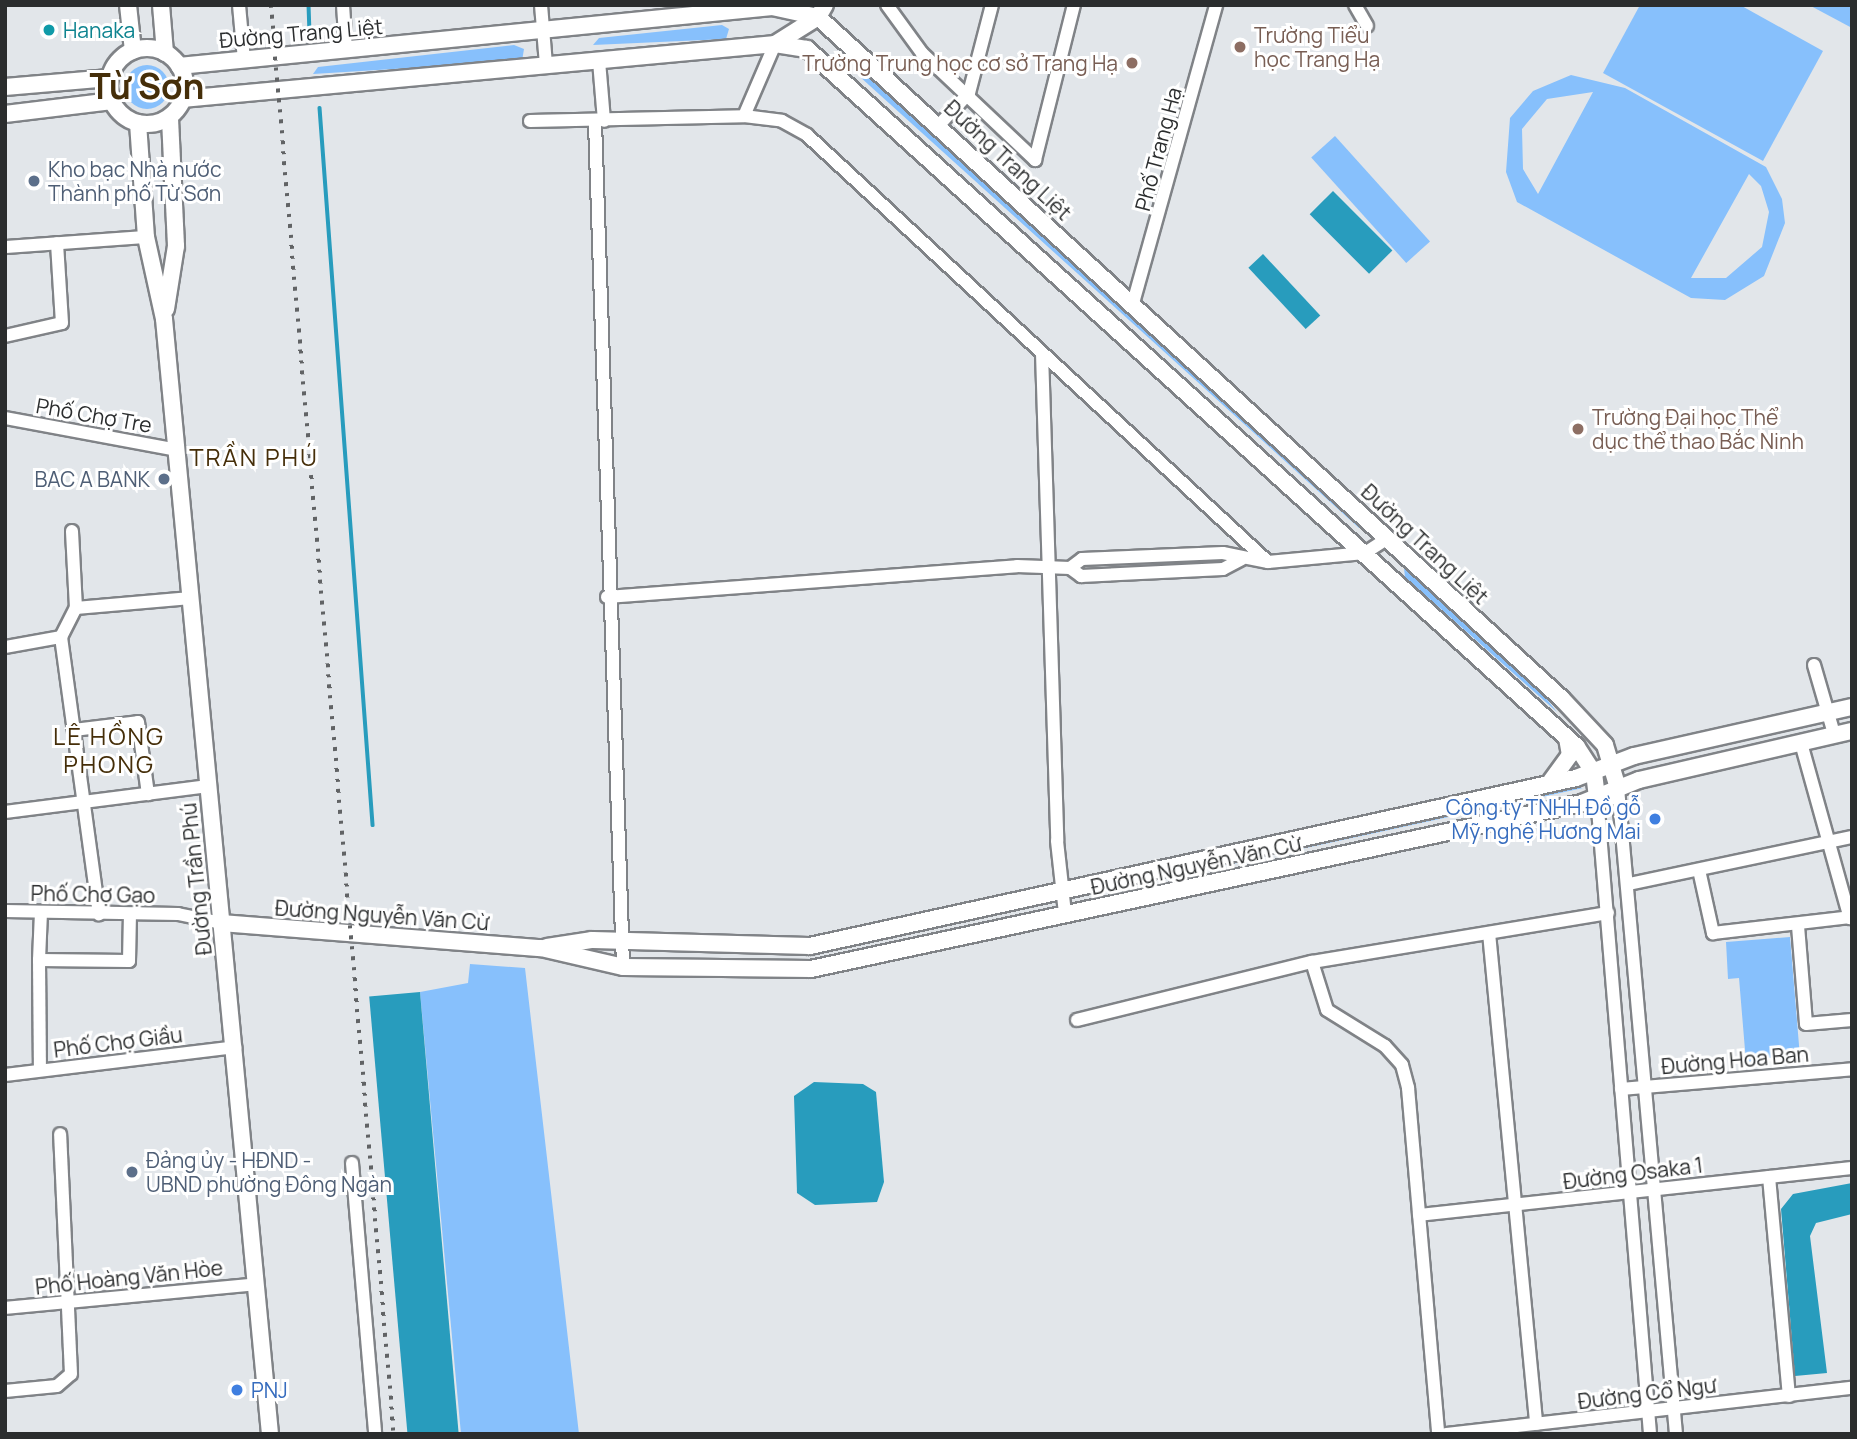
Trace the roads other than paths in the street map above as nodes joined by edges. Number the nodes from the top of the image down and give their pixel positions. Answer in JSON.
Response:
{"nodes":[{"id":1,"x":128,"y":5,"type":"edge"},
{"id":2,"x":161,"y":5,"type":"edge"},
{"id":3,"x":239,"y":5,"type":"edge"},
{"id":4,"x":342,"y":5,"type":"edge"},
{"id":5,"x":541,"y":5,"type":"edge"},
{"id":6,"x":887,"y":5,"type":"edge"},
{"id":7,"x":992,"y":5,"type":"edge"},
{"id":8,"x":1074,"y":5,"type":"edge"},
{"id":9,"x":1216,"y":5,"type":"edge"},
{"id":10,"x":1354,"y":5,"type":"edge"},
{"id":11,"x":798,"y":7,"type":"edge"},
{"id":12,"x":822,"y":11,"type":"edge"},
{"id":13,"x":1367,"y":26,"type":"dead end"},
{"id":14,"x":542,"y":32,"type":"junction"},
{"id":15,"x":775,"y":44,"type":"junction"},
{"id":16,"x":346,"y":50,"type":"junction"},
{"id":17,"x":132,"y":51,"type":"junction"},
{"id":18,"x":166,"y":53,"type":"junction"},
{"id":19,"x":244,"y":60,"type":"junction"},
{"id":20,"x":599,"y":61,"type":"junction"},
{"id":21,"x":546,"y":65,"type":"junction"},
{"id":22,"x":179,"y":66,"type":"junction"},
{"id":23,"x":110,"y":78,"type":"junction"},
{"id":24,"x":5,"y":87,"type":"edge"},
{"id":25,"x":969,"y":93,"type":"junction"},
{"id":26,"x":182,"y":99,"type":"junction"},
{"id":27,"x":112,"y":101,"type":"junction"},
{"id":28,"x":5,"y":114,"type":"edge"},
{"id":29,"x":744,"y":116,"type":"junction"},
{"id":30,"x":170,"y":117,"type":"junction"},
{"id":31,"x":530,"y":121,"type":"dead end"},
{"id":32,"x":599,"y":122,"type":"junction"},
{"id":33,"x":138,"y":123,"type":"junction"},
{"id":34,"x":939,"y":125,"type":"junction"},
{"id":35,"x":175,"y":235,"type":"junction"},
{"id":36,"x":146,"y":237,"type":"junction"},
{"id":37,"x":57,"y":243,"type":"junction"},
{"id":38,"x":5,"y":247,"type":"edge"},
{"id":39,"x":175,"y":263,"type":"junction"},
{"id":40,"x":153,"y":264,"type":"junction"},
{"id":41,"x":1133,"y":303,"type":"junction"},
{"id":42,"x":164,"y":320,"type":"junction"},
{"id":43,"x":5,"y":336,"type":"edge"},
{"id":44,"x":1042,"y":353,"type":"junction"},
{"id":45,"x":5,"y":418,"type":"edge"},
{"id":46,"x":177,"y":450,"type":"junction"},
{"id":47,"x":72,"y":531,"type":"dead end"},
{"id":48,"x":1388,"y":538,"type":"junction"},
{"id":49,"x":1365,"y":553,"type":"junction"},
{"id":50,"x":1268,"y":562,"type":"junction"},
{"id":51,"x":1049,"y":568,"type":"junction"},
{"id":52,"x":607,"y":597,"type":"junction"},
{"id":53,"x":191,"y":598,"type":"junction"},
{"id":54,"x":76,"y":608,"type":"junction"},
{"id":55,"x":61,"y":637,"type":"junction"},
{"id":56,"x":5,"y":648,"type":"edge"},
{"id":57,"x":1814,"y":665,"type":"dead end"},
{"id":58,"x":1852,"y":707,"type":"edge"},
{"id":59,"x":1829,"y":712,"type":"junction"},
{"id":60,"x":74,"y":730,"type":"junction"},
{"id":61,"x":1852,"y":731,"type":"edge"},
{"id":62,"x":1834,"y":734,"type":"junction"},
{"id":63,"x":1567,"y":738,"type":"junction"},
{"id":64,"x":1801,"y":743,"type":"junction"},
{"id":65,"x":1614,"y":765,"type":"junction"},
{"id":66,"x":1594,"y":773,"type":"junction"},
{"id":67,"x":1551,"y":781,"type":"junction"},
{"id":68,"x":208,"y":786,"type":"junction"},
{"id":69,"x":1618,"y":788,"type":"junction"},
{"id":70,"x":148,"y":794,"type":"junction"},
{"id":71,"x":1597,"y":797,"type":"junction"},
{"id":72,"x":83,"y":805,"type":"junction"},
{"id":73,"x":5,"y":811,"type":"edge"},
{"id":74,"x":1852,"y":836,"type":"edge"},
{"id":75,"x":1832,"y":841,"type":"junction"},
{"id":76,"x":1181,"y":863,"type":"junction"},
{"id":77,"x":1699,"y":870,"type":"junction"},
{"id":78,"x":1629,"y":884,"type":"junction"},
{"id":79,"x":1186,"y":888,"type":"junction"},
{"id":80,"x":1059,"y":889,"type":"junction"},
{"id":81,"x":5,"y":911,"type":"edge"},
{"id":82,"x":41,"y":912,"type":"junction"},
{"id":83,"x":1608,"y":913,"type":"junction"},
{"id":84,"x":99,"y":914,"type":"junction"},
{"id":85,"x":1065,"y":914,"type":"junction"},
{"id":86,"x":130,"y":915,"type":"junction"},
{"id":87,"x":1851,"y":917,"type":"edge"},
{"id":88,"x":221,"y":923,"type":"junction"},
{"id":89,"x":1798,"y":926,"type":"junction"},
{"id":90,"x":1489,"y":933,"type":"junction"},
{"id":91,"x":624,"y":940,"type":"junction"},
{"id":92,"x":541,"y":948,"type":"junction"},
{"id":93,"x":39,"y":960,"type":"junction"},
{"id":94,"x":1312,"y":962,"type":"junction"},
{"id":95,"x":623,"y":967,"type":"junction"},
{"id":96,"x":1077,"y":1020,"type":"dead end"},
{"id":97,"x":1852,"y":1020,"type":"edge"},
{"id":98,"x":235,"y":1047,"type":"junction"},
{"id":99,"x":1852,"y":1069,"type":"edge"},
{"id":100,"x":40,"y":1070,"type":"junction"},
{"id":101,"x":5,"y":1075,"type":"edge"},
{"id":102,"x":1647,"y":1088,"type":"junction"},
{"id":103,"x":1621,"y":1089,"type":"junction"},
{"id":104,"x":60,"y":1134,"type":"dead end"},
{"id":105,"x":352,"y":1163,"type":"dead end"},
{"id":106,"x":1852,"y":1168,"type":"edge"},
{"id":107,"x":1769,"y":1177,"type":"junction"},
{"id":108,"x":1655,"y":1189,"type":"junction"},
{"id":109,"x":1630,"y":1192,"type":"junction"},
{"id":110,"x":1515,"y":1207,"type":"junction"},
{"id":111,"x":1419,"y":1215,"type":"junction"},
{"id":112,"x":257,"y":1284,"type":"junction"},
{"id":113,"x":69,"y":1302,"type":"junction"},
{"id":114,"x":5,"y":1308,"type":"edge"},
{"id":115,"x":1852,"y":1388,"type":"edge"},
{"id":116,"x":5,"y":1391,"type":"edge"},
{"id":117,"x":1789,"y":1395,"type":"junction"},
{"id":118,"x":1674,"y":1409,"type":"junction"},
{"id":119,"x":1648,"y":1414,"type":"junction"},
{"id":120,"x":1535,"y":1424,"type":"junction"},
{"id":121,"x":270,"y":1434,"type":"edge"},
{"id":122,"x":375,"y":1434,"type":"edge"},
{"id":123,"x":1438,"y":1434,"type":"edge"},
{"id":124,"x":1446,"y":1434,"type":"edge"},
{"id":125,"x":1650,"y":1434,"type":"edge"},
{"id":126,"x":1676,"y":1434,"type":"edge"}],
"edges":[{"from":1,"to":17,"type":"main road"},
{"from":2,"to":18,"type":"main road"},
{"from":3,"to":19,"type":"street"},
{"from":4,"to":16,"type":"street"},
{"from":5,"to":14,"type":"street"},
{"from":6,"to":25,"type":"street"},
{"from":7,"to":25,"type":"street"},
{"from":8,"to":25,"type":"street"},
{"from":9,"to":41,"type":"street","name":"Phố Trang Hạ"},
{"from":10,"to":13,"type":"street"},
{"from":11,"to":12,"type":"main road","name":"Đường Trang Liệt"},
{"from":11,"to":14,"type":"main road","name":"Đường Trang Liệt"},
{"from":11,"to":15,"type":"main road"},
{"from":12,"to":15,"type":"main road"},
{"from":12,"to":34,"type":"main road","name":"Đường Trang Liệt"},
{"from":14,"to":16,"type":"main road","name":"Đường Trang Liệt"},
{"from":14,"to":21,"type":"street"},
{"from":15,"to":20,"type":"main road"},
{"from":15,"to":29,"type":"street"},
{"from":15,"to":49,"type":"main road"},
{"from":16,"to":19,"type":"main road","name":"Đường Trang Liệt"},
{"from":17,"to":18,"type":"main road"},
{"from":17,"to":23,"type":"main road"},
{"from":18,"to":22,"type":"main road"},
{"from":19,"to":22,"type":"main road","name":"Đường Trang Liệt"},
{"from":20,"to":21,"type":"main road"},
{"from":20,"to":32,"type":"street"},
{"from":21,"to":26,"type":"main road"},
{"from":22,"to":26,"type":"main road"},
{"from":23,"to":24,"type":"main road"},
{"from":23,"to":27,"type":"main road"},
{"from":25,"to":34,"type":"street"},
{"from":26,"to":30,"type":"main road"},
{"from":27,"to":28,"type":"main road"},
{"from":27,"to":33,"type":"main road"},
{"from":29,"to":32,"type":"street"},
{"from":29,"to":44,"type":"street"},
{"from":30,"to":33,"type":"main road"},
{"from":30,"to":35,"type":"main road","name":"Đường Trần Phú"},
{"from":31,"to":32,"type":"street"},
{"from":32,"to":52,"type":"street"},
{"from":33,"to":36,"type":"main road","name":"Đường Trần Phú"},
{"from":34,"to":41,"type":"main road","name":"Đường Trang Liệt"},
{"from":35,"to":36,"type":"main road"},
{"from":35,"to":39,"type":"main road","name":"Đường Trần Phú"},
{"from":36,"to":37,"type":"street"},
{"from":36,"to":40,"type":"main road","name":"Đường Trần Phú"},
{"from":37,"to":38,"type":"street"},
{"from":37,"to":43,"type":"street"},
{"from":39,"to":40,"type":"main road"},
{"from":39,"to":42,"type":"main road","name":"Đường Trần Phú"},
{"from":40,"to":42,"type":"main road","name":"Đường Trần Phú"},
{"from":41,"to":48,"type":"main road","name":"Đường Trang Liệt"},
{"from":42,"to":46,"type":"main road","name":"Đường Trần Phú"},
{"from":44,"to":50,"type":"street"},
{"from":44,"to":51,"type":"street"},
{"from":45,"to":46,"type":"street","name":"Phố Chợ Tre"},
{"from":46,"to":53,"type":"main road","name":"Đường Trần Phú"},
{"from":47,"to":54,"type":"street"},
{"from":48,"to":49,"type":"street"},
{"from":48,"to":65,"type":"main road","name":"Đường Trang Liệt"},
{"from":49,"to":50,"type":"street"},
{"from":49,"to":63,"type":"main road"},
{"from":50,"to":51,"type":"street"},
{"from":51,"to":52,"type":"street"},
{"from":51,"to":80,"type":"street"},
{"from":52,"to":91,"type":"street"},
{"from":53,"to":54,"type":"street"},
{"from":53,"to":68,"type":"main road","name":"Đường Trần Phú"},
{"from":54,"to":55,"type":"street"},
{"from":55,"to":56,"type":"street"},
{"from":55,"to":60,"type":"street"},
{"from":57,"to":59,"type":"street"},
{"from":58,"to":59,"type":"main road","name":"Đường Nguyễn Văn Cừ"},
{"from":59,"to":62,"type":"street"},
{"from":59,"to":65,"type":"main road","name":"Đường Nguyễn Văn Cừ"},
{"from":60,"to":70,"type":"street"},
{"from":60,"to":72,"type":"street"},
{"from":61,"to":62,"type":"main road","name":"Đường Nguyễn Văn Cừ"},
{"from":62,"to":64,"type":"main road","name":"Đường Nguyễn Văn Cừ"},
{"from":63,"to":66,"type":"main road"},
{"from":63,"to":67,"type":"main road"},
{"from":64,"to":69,"type":"main road","name":"Đường Nguyễn Văn Cừ"},
{"from":64,"to":75,"type":"street"},
{"from":65,"to":66,"type":"main road","name":"Đường Nguyễn Văn Cừ"},
{"from":65,"to":69,"type":"main road","name":"Đường Trang Liệt"},
{"from":66,"to":67,"type":"main road","name":"Đường Nguyễn Văn Cừ"},
{"from":66,"to":71,"type":"main road"},
{"from":67,"to":76,"type":"main road","name":"Đường Nguyễn Văn Cừ"},
{"from":68,"to":70,"type":"street"},
{"from":68,"to":88,"type":"main road","name":"Đường Trần Phú"},
{"from":69,"to":71,"type":"main road","name":"Đường Nguyễn Văn Cừ"},
{"from":69,"to":78,"type":"street"},
{"from":70,"to":72,"type":"street"},
{"from":71,"to":79,"type":"main road","name":"Đường Nguyễn Văn Cừ"},
{"from":71,"to":83,"type":"street"},
{"from":72,"to":73,"type":"street"},
{"from":72,"to":84,"type":"street"},
{"from":74,"to":75,"type":"street"},
{"from":75,"to":77,"type":"street"},
{"from":75,"to":87,"type":"street"},
{"from":76,"to":79,"type":"main road"},
{"from":76,"to":80,"type":"main road","name":"Đường Nguyễn Văn Cừ"},
{"from":77,"to":78,"type":"street"},
{"from":77,"to":89,"type":"street"},
{"from":78,"to":102,"type":"street"},
{"from":79,"to":85,"type":"main road","name":"Đường Nguyễn Văn Cừ"},
{"from":80,"to":85,"type":"street"},
{"from":80,"to":91,"type":"main road","name":"Đường Nguyễn Văn Cừ"},
{"from":81,"to":82,"type":"street","name":"Phố Chợ Gạo"},
{"from":82,"to":84,"type":"street","name":"Phố Chợ Gạo"},
{"from":82,"to":93,"type":"street"},
{"from":83,"to":90,"type":"street"},
{"from":83,"to":103,"type":"street"},
{"from":84,"to":86,"type":"street","name":"Phố Chợ Gạo"},
{"from":85,"to":95,"type":"main road","name":"Đường Nguyễn Văn Cừ"},
{"from":86,"to":88,"type":"street","name":"Phố Chợ Gạo"},
{"from":86,"to":93,"type":"street"},
{"from":87,"to":89,"type":"street"},
{"from":88,"to":92,"type":"main road","name":"Đường Nguyễn Văn Cừ"},
{"from":88,"to":98,"type":"main road","name":"Đường Trần Phú"},
{"from":89,"to":97,"type":"street"},
{"from":90,"to":94,"type":"street"},
{"from":90,"to":110,"type":"street"},
{"from":91,"to":92,"type":"main road","name":"Đường Nguyễn Văn Cừ"},
{"from":91,"to":95,"type":"street"},
{"from":92,"to":95,"type":"main road","name":"Đường Nguyễn Văn Cừ"},
{"from":93,"to":100,"type":"street"},
{"from":94,"to":96,"type":"street"},
{"from":94,"to":111,"type":"street"},
{"from":98,"to":100,"type":"street","name":"Phố Chợ Giầu"},
{"from":98,"to":112,"type":"main road","name":"Đường Trần Phú"},
{"from":99,"to":102,"type":"street","name":"Đường Hoa Ban"},
{"from":100,"to":101,"type":"street","name":"Phố Chợ Giầu"},
{"from":102,"to":103,"type":"street","name":"Đường Hoa Ban"},
{"from":102,"to":108,"type":"street"},
{"from":103,"to":109,"type":"street"},
{"from":104,"to":113,"type":"street"},
{"from":105,"to":122,"type":"street"},
{"from":106,"to":107,"type":"street","name":"Đường Osaka 1"},
{"from":107,"to":108,"type":"street","name":"Đường Osaka 1"},
{"from":107,"to":117,"type":"street"},
{"from":108,"to":109,"type":"street","name":"Đường Osaka 1"},
{"from":108,"to":118,"type":"street"},
{"from":109,"to":110,"type":"street","name":"Đường Osaka 1"},
{"from":109,"to":119,"type":"street"},
{"from":110,"to":111,"type":"street","name":"Đường Osaka 1"},
{"from":110,"to":120,"type":"street"},
{"from":111,"to":123,"type":"street"},
{"from":112,"to":113,"type":"street","name":"Phố Hoàng Văn Hòe"},
{"from":112,"to":121,"type":"main road","name":"Đường Trần Phú"},
{"from":113,"to":114,"type":"street","name":"Phố Hoàng Văn Hòe"},
{"from":113,"to":116,"type":"street"},
{"from":115,"to":117,"type":"street","name":"Đường Cổ Ngư"},
{"from":117,"to":118,"type":"street","name":"Đường Cổ Ngư"},
{"from":118,"to":119,"type":"street","name":"Đường Cổ Ngư"},
{"from":118,"to":126,"type":"street"},
{"from":119,"to":120,"type":"street","name":"Đường Cổ Ngư"},
{"from":119,"to":125,"type":"street"},
{"from":120,"to":124,"type":"street","name":"Đường Cổ Ngư"}]}
